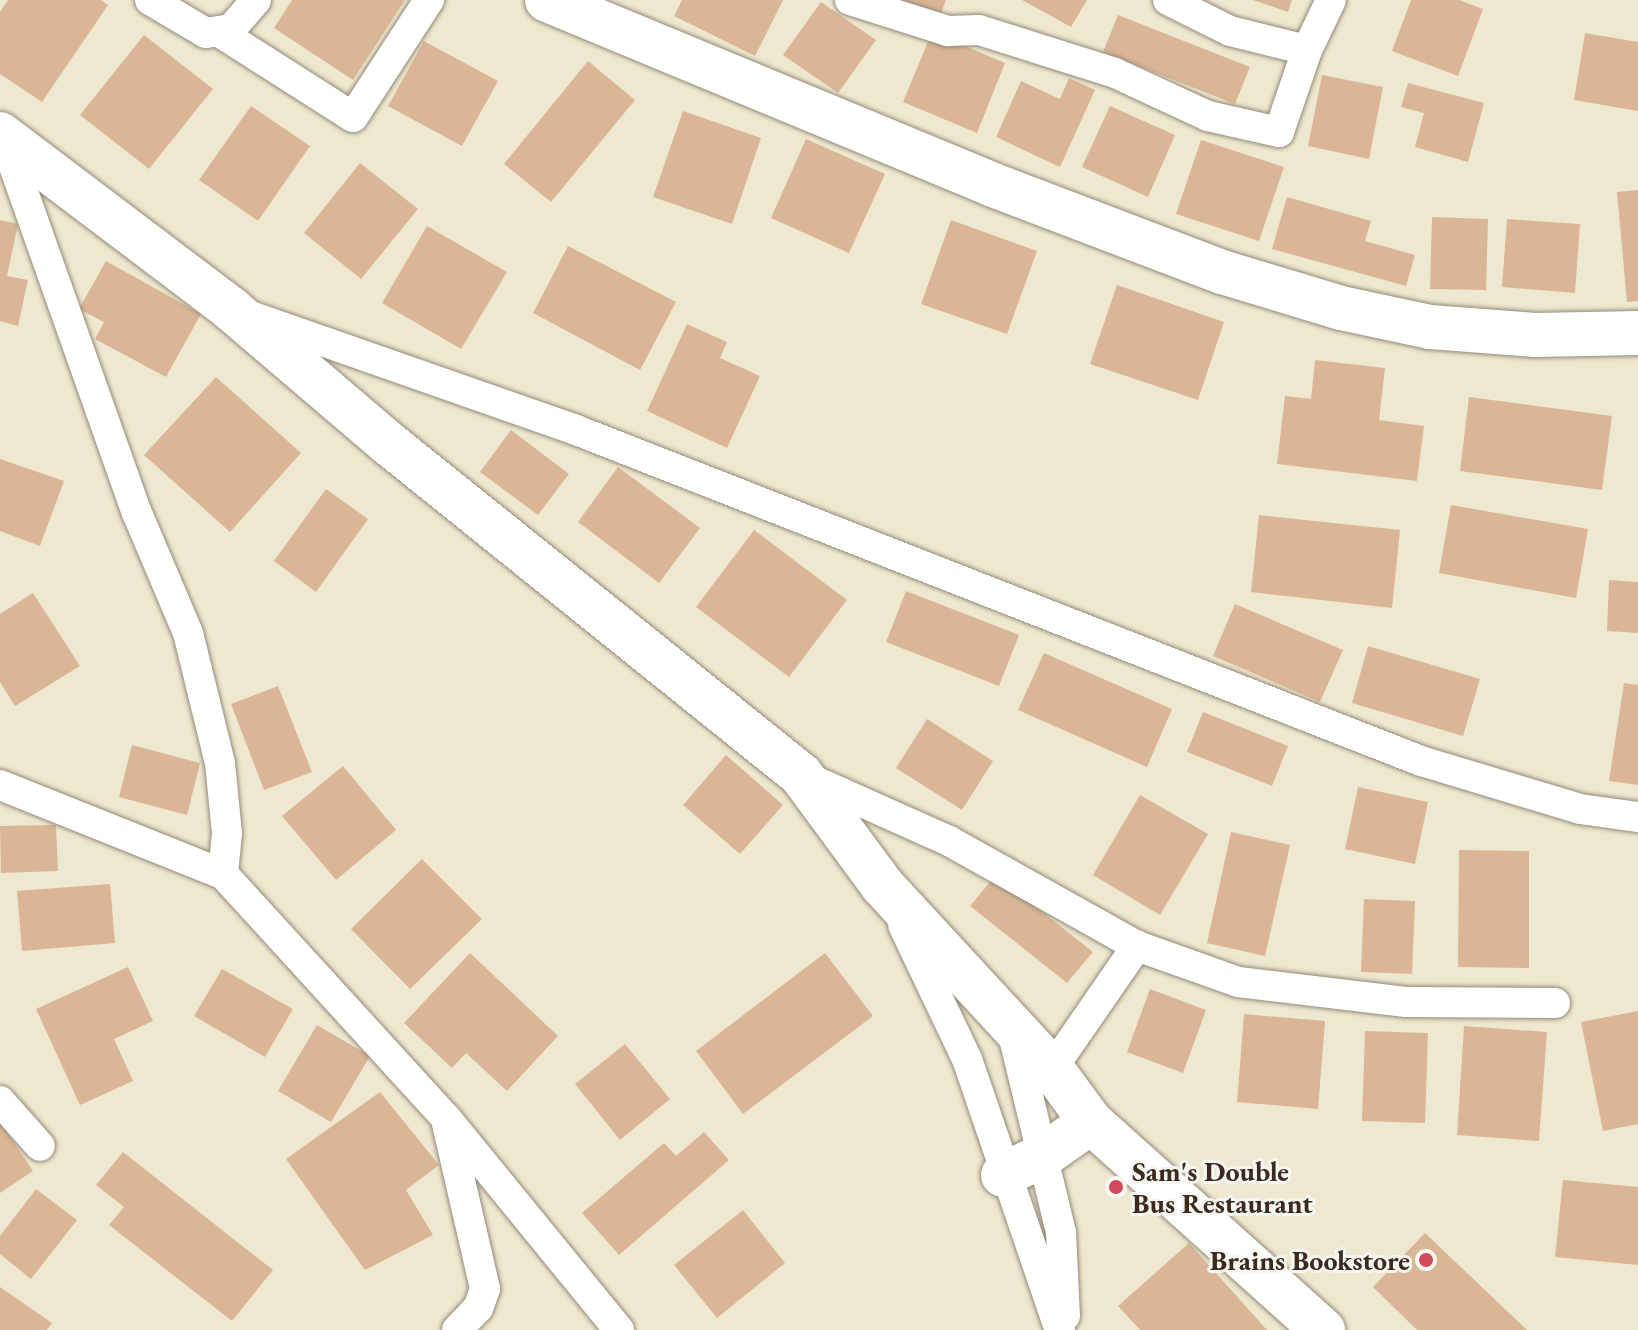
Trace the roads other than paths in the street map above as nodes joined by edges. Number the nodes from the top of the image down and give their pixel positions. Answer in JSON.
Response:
{"nodes":[{"id":1,"x":150,"y":0,"type":"edge"},
{"id":2,"x":256,"y":0,"type":"edge"},
{"id":3,"x":429,"y":0,"type":"edge"},
{"id":4,"x":547,"y":0,"type":"edge"},
{"id":5,"x":850,"y":0,"type":"edge"},
{"id":6,"x":1168,"y":0,"type":"edge"},
{"id":7,"x":1331,"y":0,"type":"edge"},
{"id":8,"x":221,"y":33,"type":"junction"},
{"id":9,"x":1307,"y":50,"type":"junction"},
{"id":10,"x":2,"y":135,"type":"edge"},
{"id":11,"x":231,"y":309,"type":"junction"},
{"id":12,"x":1638,"y":333,"type":"edge"},
{"id":13,"x":801,"y":775,"type":"junction"},
{"id":14,"x":0,"y":785,"type":"edge"},
{"id":15,"x":1638,"y":817,"type":"edge"},
{"id":16,"x":223,"y":874,"type":"junction"},
{"id":17,"x":882,"y":885,"type":"junction"},
{"id":18,"x":1137,"y":946,"type":"junction"},
{"id":19,"x":1555,"y":1003,"type":"dead end"},
{"id":20,"x":1008,"y":1020,"type":"junction"},
{"id":21,"x":1052,"y":1069,"type":"junction"},
{"id":22,"x":0,"y":1101,"type":"edge"},
{"id":23,"x":446,"y":1118,"type":"junction"},
{"id":24,"x":1091,"y":1122,"type":"junction"},
{"id":25,"x":40,"y":1146,"type":"dead end"},
{"id":26,"x":1044,"y":1155,"type":"junction"},
{"id":27,"x":1003,"y":1175,"type":"junction"},
{"id":28,"x":457,"y":1330,"type":"edge"},
{"id":29,"x":619,"y":1330,"type":"edge"},
{"id":30,"x":1063,"y":1330,"type":"edge"},
{"id":31,"x":1323,"y":1330,"type":"edge"}],
"edges":[{"from":1,"to":8,"type":"street"},
{"from":2,"to":8,"type":"street"},
{"from":3,"to":8,"type":"street"},
{"from":4,"to":12,"type":"main road"},
{"from":5,"to":9,"type":"street"},
{"from":6,"to":9,"type":"street"},
{"from":7,"to":9,"type":"street"},
{"from":10,"to":11,"type":"main road"},
{"from":10,"to":16,"type":"street"},
{"from":11,"to":13,"type":"main road"},
{"from":11,"to":15,"type":"street"},
{"from":13,"to":17,"type":"main road"},
{"from":13,"to":18,"type":"street"},
{"from":14,"to":16,"type":"street"},
{"from":16,"to":23,"type":"street"},
{"from":17,"to":20,"type":"main road"},
{"from":17,"to":27,"type":"street"},
{"from":18,"to":19,"type":"street"},
{"from":18,"to":21,"type":"street"},
{"from":20,"to":21,"type":"main road"},
{"from":20,"to":26,"type":"street"},
{"from":21,"to":24,"type":"main road"},
{"from":22,"to":25,"type":"street"},
{"from":23,"to":28,"type":"street"},
{"from":23,"to":29,"type":"street"},
{"from":24,"to":26,"type":"main road"},
{"from":24,"to":31,"type":"main road"},
{"from":26,"to":27,"type":"main road"},
{"from":26,"to":30,"type":"street"},
{"from":27,"to":30,"type":"street"}]}
